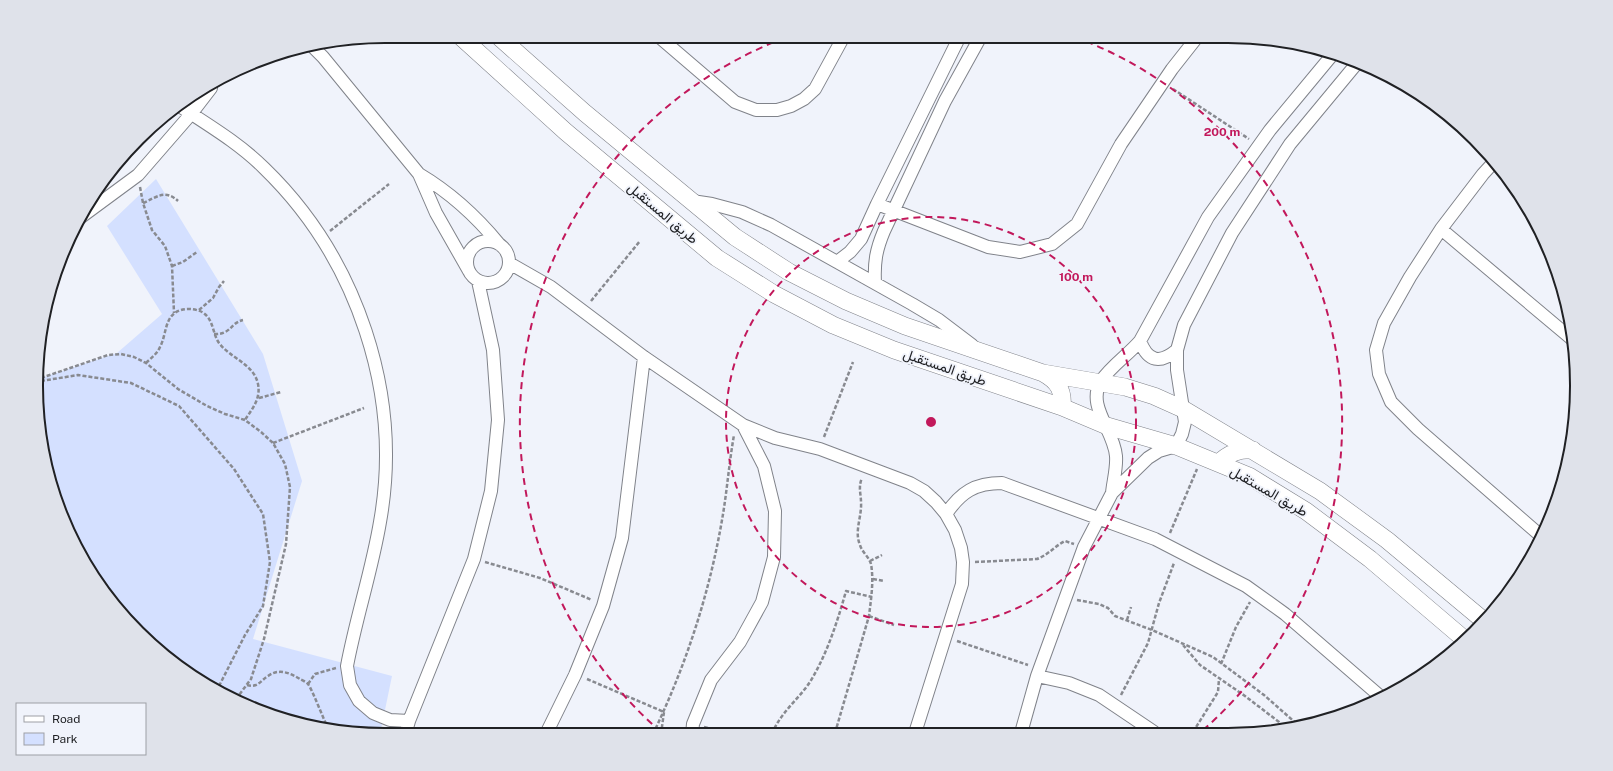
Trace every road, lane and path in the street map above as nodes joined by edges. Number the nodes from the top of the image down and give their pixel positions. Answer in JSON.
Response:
{"nodes":[{"id":1,"x":468,"y":43,"type":"edge"},
{"id":2,"x":506,"y":43,"type":"edge"},
{"id":3,"x":666,"y":43,"type":"edge"},
{"id":4,"x":840,"y":43,"type":"edge"},
{"id":5,"x":957,"y":43,"type":"edge"},
{"id":6,"x":970,"y":43,"type":"edge"},
{"id":7,"x":977,"y":43,"type":"edge"},
{"id":8,"x":1192,"y":43,"type":"edge"},
{"id":9,"x":974,"y":47,"type":"junction"},
{"id":10,"x":317,"y":50,"type":"edge"},
{"id":11,"x":1327,"y":58,"type":"edge"},
{"id":12,"x":1354,"y":67,"type":"edge"},
{"id":13,"x":1163,"y":82,"type":"junction"},
{"id":14,"x":207,"y":94,"type":"edge"},
{"id":15,"x":184,"y":109,"type":"edge"},
{"id":16,"x":585,"y":113,"type":"junction"},
{"id":17,"x":191,"y":114,"type":"junction"},
{"id":18,"x":566,"y":132,"type":"junction"},
{"id":19,"x":610,"y":134,"type":"junction"},
{"id":20,"x":1259,"y":146,"type":"junction"},
{"id":21,"x":594,"y":156,"type":"junction"},
{"id":22,"x":1490,"y":166,"type":"edge"},
{"id":23,"x":419,"y":174,"type":"junction"},
{"id":24,"x":138,"y":175,"type":"junction"},
{"id":25,"x":389,"y":184,"type":"dead end"},
{"id":26,"x":691,"y":200,"type":"junction"},
{"id":27,"x":178,"y":201,"type":"dead end"},
{"id":28,"x":143,"y":203,"type":"junction"},
{"id":29,"x":877,"y":204,"type":"junction"},
{"id":30,"x":92,"y":209,"type":"edge"},
{"id":31,"x":894,"y":211,"type":"junction"},
{"id":32,"x":1441,"y":229,"type":"junction"},
{"id":33,"x":321,"y":238,"type":"junction"},
{"id":34,"x":640,"y":241,"type":"dead end"},
{"id":35,"x":500,"y":244,"type":"junction"},
{"id":36,"x":197,"y":252,"type":"dead end"},
{"id":37,"x":837,"y":262,"type":"junction"},
{"id":38,"x":509,"y":263,"type":"junction"},
{"id":39,"x":172,"y":266,"type":"junction"},
{"id":40,"x":469,"y":271,"type":"junction"},
{"id":41,"x":224,"y":281,"type":"dead end"},
{"id":42,"x":478,"y":281,"type":"junction"},
{"id":43,"x":875,"y":283,"type":"junction"},
{"id":44,"x":199,"y":310,"type":"junction"},
{"id":45,"x":583,"y":311,"type":"junction"},
{"id":46,"x":174,"y":313,"type":"junction"},
{"id":47,"x":243,"y":320,"type":"dead end"},
{"id":48,"x":214,"y":334,"type":"junction"},
{"id":49,"x":1566,"y":335,"type":"edge"},
{"id":50,"x":1140,"y":341,"type":"junction"},
{"id":51,"x":1177,"y":350,"type":"junction"},
{"id":52,"x":979,"y":351,"type":"junction"},
{"id":53,"x":644,"y":357,"type":"junction"},
{"id":54,"x":853,"y":362,"type":"dead end"},
{"id":55,"x":146,"y":363,"type":"junction"},
{"id":56,"x":1043,"y":373,"type":"junction"},
{"id":57,"x":43,"y":377,"type":"edge"},
{"id":58,"x":43,"y":381,"type":"edge"},
{"id":59,"x":1101,"y":382,"type":"junction"},
{"id":60,"x":281,"y":392,"type":"dead end"},
{"id":61,"x":259,"y":398,"type":"junction"},
{"id":62,"x":1062,"y":407,"type":"junction"},
{"id":63,"x":364,"y":408,"type":"dead end"},
{"id":64,"x":1183,"y":409,"type":"junction"},
{"id":65,"x":245,"y":420,"type":"junction"},
{"id":66,"x":740,"y":422,"type":"junction"},
{"id":67,"x":1107,"y":426,"type":"junction"},
{"id":68,"x":273,"y":443,"type":"junction"},
{"id":69,"x":1176,"y":446,"type":"junction"},
{"id":70,"x":820,"y":449,"type":"junction"},
{"id":71,"x":1253,"y":450,"type":"junction"},
{"id":72,"x":1203,"y":456,"type":"junction"},
{"id":73,"x":1219,"y":463,"type":"junction"},
{"id":74,"x":867,"y":467,"type":"junction"},
{"id":75,"x":1112,"y":493,"type":"junction"},
{"id":76,"x":946,"y":514,"type":"junction"},
{"id":77,"x":1098,"y":519,"type":"junction"},
{"id":78,"x":1537,"y":533,"type":"edge"},
{"id":79,"x":1166,"y":545,"type":"junction"},
{"id":80,"x":1084,"y":547,"type":"junction"},
{"id":81,"x":1180,"y":552,"type":"junction"},
{"id":82,"x":882,"y":555,"type":"dead end"},
{"id":83,"x":474,"y":559,"type":"junction"},
{"id":84,"x":870,"y":561,"type":"junction"},
{"id":85,"x":962,"y":562,"type":"junction"},
{"id":86,"x":873,"y":579,"type":"junction"},
{"id":87,"x":884,"y":581,"type":"dead end"},
{"id":88,"x":1255,"y":593,"type":"junction"},
{"id":89,"x":872,"y":598,"type":"junction"},
{"id":90,"x":1065,"y":598,"type":"junction"},
{"id":91,"x":603,"y":606,"type":"junction"},
{"id":92,"x":1131,"y":607,"type":"dead end"},
{"id":93,"x":869,"y":616,"type":"junction"},
{"id":94,"x":1480,"y":617,"type":"edge"},
{"id":95,"x":1127,"y":620,"type":"junction"},
{"id":96,"x":894,"y":625,"type":"dead end"},
{"id":97,"x":1152,"y":630,"type":"junction"},
{"id":98,"x":1461,"y":636,"type":"edge"},
{"id":99,"x":945,"y":637,"type":"junction"},
{"id":100,"x":1182,"y":645,"type":"junction"},
{"id":101,"x":1222,"y":664,"type":"junction"},
{"id":102,"x":347,"y":666,"type":"junction"},
{"id":103,"x":1039,"y":672,"type":"junction"},
{"id":104,"x":575,"y":674,"type":"junction"},
{"id":105,"x":1219,"y":679,"type":"junction"},
{"id":106,"x":308,"y":684,"type":"junction"},
{"id":107,"x":220,"y":685,"type":"edge"},
{"id":108,"x":247,"y":685,"type":"junction"},
{"id":109,"x":1377,"y":694,"type":"edge"},
{"id":110,"x":239,"y":695,"type":"edge"},
{"id":111,"x":1115,"y":706,"type":"junction"},
{"id":112,"x":664,"y":712,"type":"junction"},
{"id":113,"x":409,"y":721,"type":"junction"},
{"id":114,"x":1294,"y":721,"type":"edge"},
{"id":115,"x":325,"y":722,"type":"edge"},
{"id":116,"x":1281,"y":723,"type":"edge"},
{"id":117,"x":407,"y":728,"type":"edge"},
{"id":118,"x":549,"y":728,"type":"edge"},
{"id":119,"x":656,"y":728,"type":"edge"},
{"id":120,"x":661,"y":728,"type":"edge"},
{"id":121,"x":693,"y":728,"type":"edge"},
{"id":122,"x":774,"y":728,"type":"edge"},
{"id":123,"x":837,"y":728,"type":"edge"},
{"id":124,"x":917,"y":728,"type":"edge"},
{"id":125,"x":1022,"y":728,"type":"edge"},
{"id":126,"x":1148,"y":728,"type":"edge"},
{"id":127,"x":1196,"y":728,"type":"edge"}],
"edges":[{"from":1,"to":18,"type":"main road","name":"طريق المستقبل"},
{"from":2,"to":16,"type":"main road","name":"طريق المستقبل"},
{"from":3,"to":4,"type":"street"},
{"from":5,"to":29,"type":"street"},
{"from":6,"to":9,"type":"street"},
{"from":7,"to":9,"type":"street"},
{"from":8,"to":13,"type":"street"},
{"from":9,"to":31,"type":"street"},
{"from":10,"to":23,"type":"street"},
{"from":11,"to":20,"type":"street"},
{"from":12,"to":51,"type":"street"},
{"from":13,"to":20,"type":"path"},
{"from":13,"to":31,"type":"street"},
{"from":14,"to":17,"type":"street"},
{"from":15,"to":17,"type":"street"},
{"from":16,"to":18,"type":"main road"},
{"from":16,"to":19,"type":"main road","name":"طريق المستقبل"},
{"from":17,"to":24,"type":"street"},
{"from":17,"to":33,"type":"street"},
{"from":18,"to":21,"type":"main road","name":"طريق المستقبل"},
{"from":19,"to":21,"type":"main road"},
{"from":19,"to":26,"type":"main road","name":"طريق المستقبل"},
{"from":20,"to":50,"type":"street"},
{"from":21,"to":62,"type":"main road","name":"طريق المستقبل"},
{"from":22,"to":32,"type":"street"},
{"from":23,"to":35,"type":"street"},
{"from":23,"to":40,"type":"street"},
{"from":24,"to":28,"type":"path"},
{"from":24,"to":30,"type":"street"},
{"from":25,"to":33,"type":"path"},
{"from":26,"to":37,"type":"street"},
{"from":26,"to":52,"type":"main road","name":"طريق المستقبل"},
{"from":27,"to":28,"type":"path"},
{"from":28,"to":39,"type":"path"},
{"from":29,"to":31,"type":"street"},
{"from":29,"to":37,"type":"street"},
{"from":31,"to":43,"type":"street"},
{"from":32,"to":49,"type":"street"},
{"from":32,"to":78,"type":"street"},
{"from":33,"to":102,"type":"street"},
{"from":34,"to":45,"type":"path"},
{"from":35,"to":38,"type":"street"},
{"from":35,"to":40,"type":"street"},
{"from":36,"to":39,"type":"path"},
{"from":37,"to":43,"type":"street"},
{"from":38,"to":42,"type":"street"},
{"from":38,"to":45,"type":"street"},
{"from":39,"to":46,"type":"path"},
{"from":40,"to":42,"type":"street"},
{"from":41,"to":44,"type":"path"},
{"from":42,"to":83,"type":"street"},
{"from":43,"to":52,"type":"street"},
{"from":44,"to":46,"type":"path"},
{"from":44,"to":48,"type":"path"},
{"from":45,"to":53,"type":"street"},
{"from":46,"to":55,"type":"path"},
{"from":47,"to":48,"type":"path"},
{"from":48,"to":61,"type":"path"},
{"from":50,"to":51,"type":"street"},
{"from":50,"to":59,"type":"street"},
{"from":51,"to":64,"type":"street"},
{"from":52,"to":56,"type":"main road","name":"طريق المستقبل"},
{"from":53,"to":66,"type":"street"},
{"from":53,"to":91,"type":"street"},
{"from":54,"to":70,"type":"path"},
{"from":55,"to":57,"type":"path"},
{"from":55,"to":65,"type":"path"},
{"from":56,"to":59,"type":"main road","name":"طريق المستقبل"},
{"from":56,"to":62,"type":"main road"},
{"from":58,"to":107,"type":"path"},
{"from":59,"to":64,"type":"main road","name":"طريق المستقبل"},
{"from":59,"to":67,"type":"street"},
{"from":60,"to":61,"type":"path"},
{"from":61,"to":65,"type":"path"},
{"from":62,"to":67,"type":"main road","name":"طريق المستقبل"},
{"from":63,"to":68,"type":"path"},
{"from":64,"to":69,"type":"street"},
{"from":64,"to":71,"type":"main road","name":"طريق المستقبل"},
{"from":65,"to":68,"type":"path"},
{"from":66,"to":70,"type":"street"},
{"from":66,"to":112,"type":"path"},
{"from":66,"to":121,"type":"street"},
{"from":67,"to":69,"type":"main road","name":"طريق المستقبل"},
{"from":67,"to":75,"type":"street"},
{"from":68,"to":108,"type":"path"},
{"from":69,"to":72,"type":"main road","name":"طريق المستقبل"},
{"from":69,"to":75,"type":"street"},
{"from":70,"to":74,"type":"street"},
{"from":71,"to":73,"type":"main road"},
{"from":71,"to":94,"type":"main road","name":"طريق المستقبل"},
{"from":72,"to":73,"type":"main road","name":"طريق المستقبل"},
{"from":72,"to":79,"type":"path"},
{"from":73,"to":98,"type":"main road","name":"طريق المستقبل"},
{"from":74,"to":76,"type":"street"},
{"from":74,"to":84,"type":"path"},
{"from":75,"to":77,"type":"street"},
{"from":76,"to":77,"type":"street"},
{"from":76,"to":85,"type":"street"},
{"from":77,"to":79,"type":"street"},
{"from":77,"to":80,"type":"street"},
{"from":79,"to":81,"type":"street"},
{"from":80,"to":85,"type":"path"},
{"from":80,"to":90,"type":"street"},
{"from":81,"to":88,"type":"street"},
{"from":81,"to":97,"type":"path"},
{"from":82,"to":84,"type":"path"},
{"from":83,"to":91,"type":"path"},
{"from":83,"to":113,"type":"street"},
{"from":84,"to":86,"type":"path"},
{"from":85,"to":99,"type":"street"},
{"from":86,"to":87,"type":"path"},
{"from":86,"to":89,"type":"path"},
{"from":88,"to":101,"type":"path"},
{"from":88,"to":109,"type":"street"},
{"from":89,"to":93,"type":"path"},
{"from":89,"to":122,"type":"path"},
{"from":90,"to":95,"type":"path"},
{"from":90,"to":103,"type":"street"},
{"from":91,"to":104,"type":"street"},
{"from":92,"to":95,"type":"path"},
{"from":93,"to":96,"type":"path"},
{"from":93,"to":123,"type":"path"},
{"from":95,"to":97,"type":"path"},
{"from":97,"to":100,"type":"path"},
{"from":97,"to":111,"type":"path"},
{"from":99,"to":103,"type":"path"},
{"from":99,"to":124,"type":"street"},
{"from":100,"to":101,"type":"path"},
{"from":100,"to":105,"type":"path"},
{"from":101,"to":114,"type":"path"},
{"from":102,"to":106,"type":"path"},
{"from":102,"to":113,"type":"street"},
{"from":103,"to":111,"type":"street"},
{"from":103,"to":125,"type":"street"},
{"from":104,"to":112,"type":"path"},
{"from":104,"to":118,"type":"street"},
{"from":105,"to":116,"type":"path"},
{"from":105,"to":127,"type":"path"},
{"from":106,"to":108,"type":"path"},
{"from":106,"to":115,"type":"path"},
{"from":108,"to":110,"type":"path"},
{"from":111,"to":126,"type":"street"},
{"from":112,"to":119,"type":"path"},
{"from":112,"to":120,"type":"path"},
{"from":113,"to":117,"type":"street"}]}
